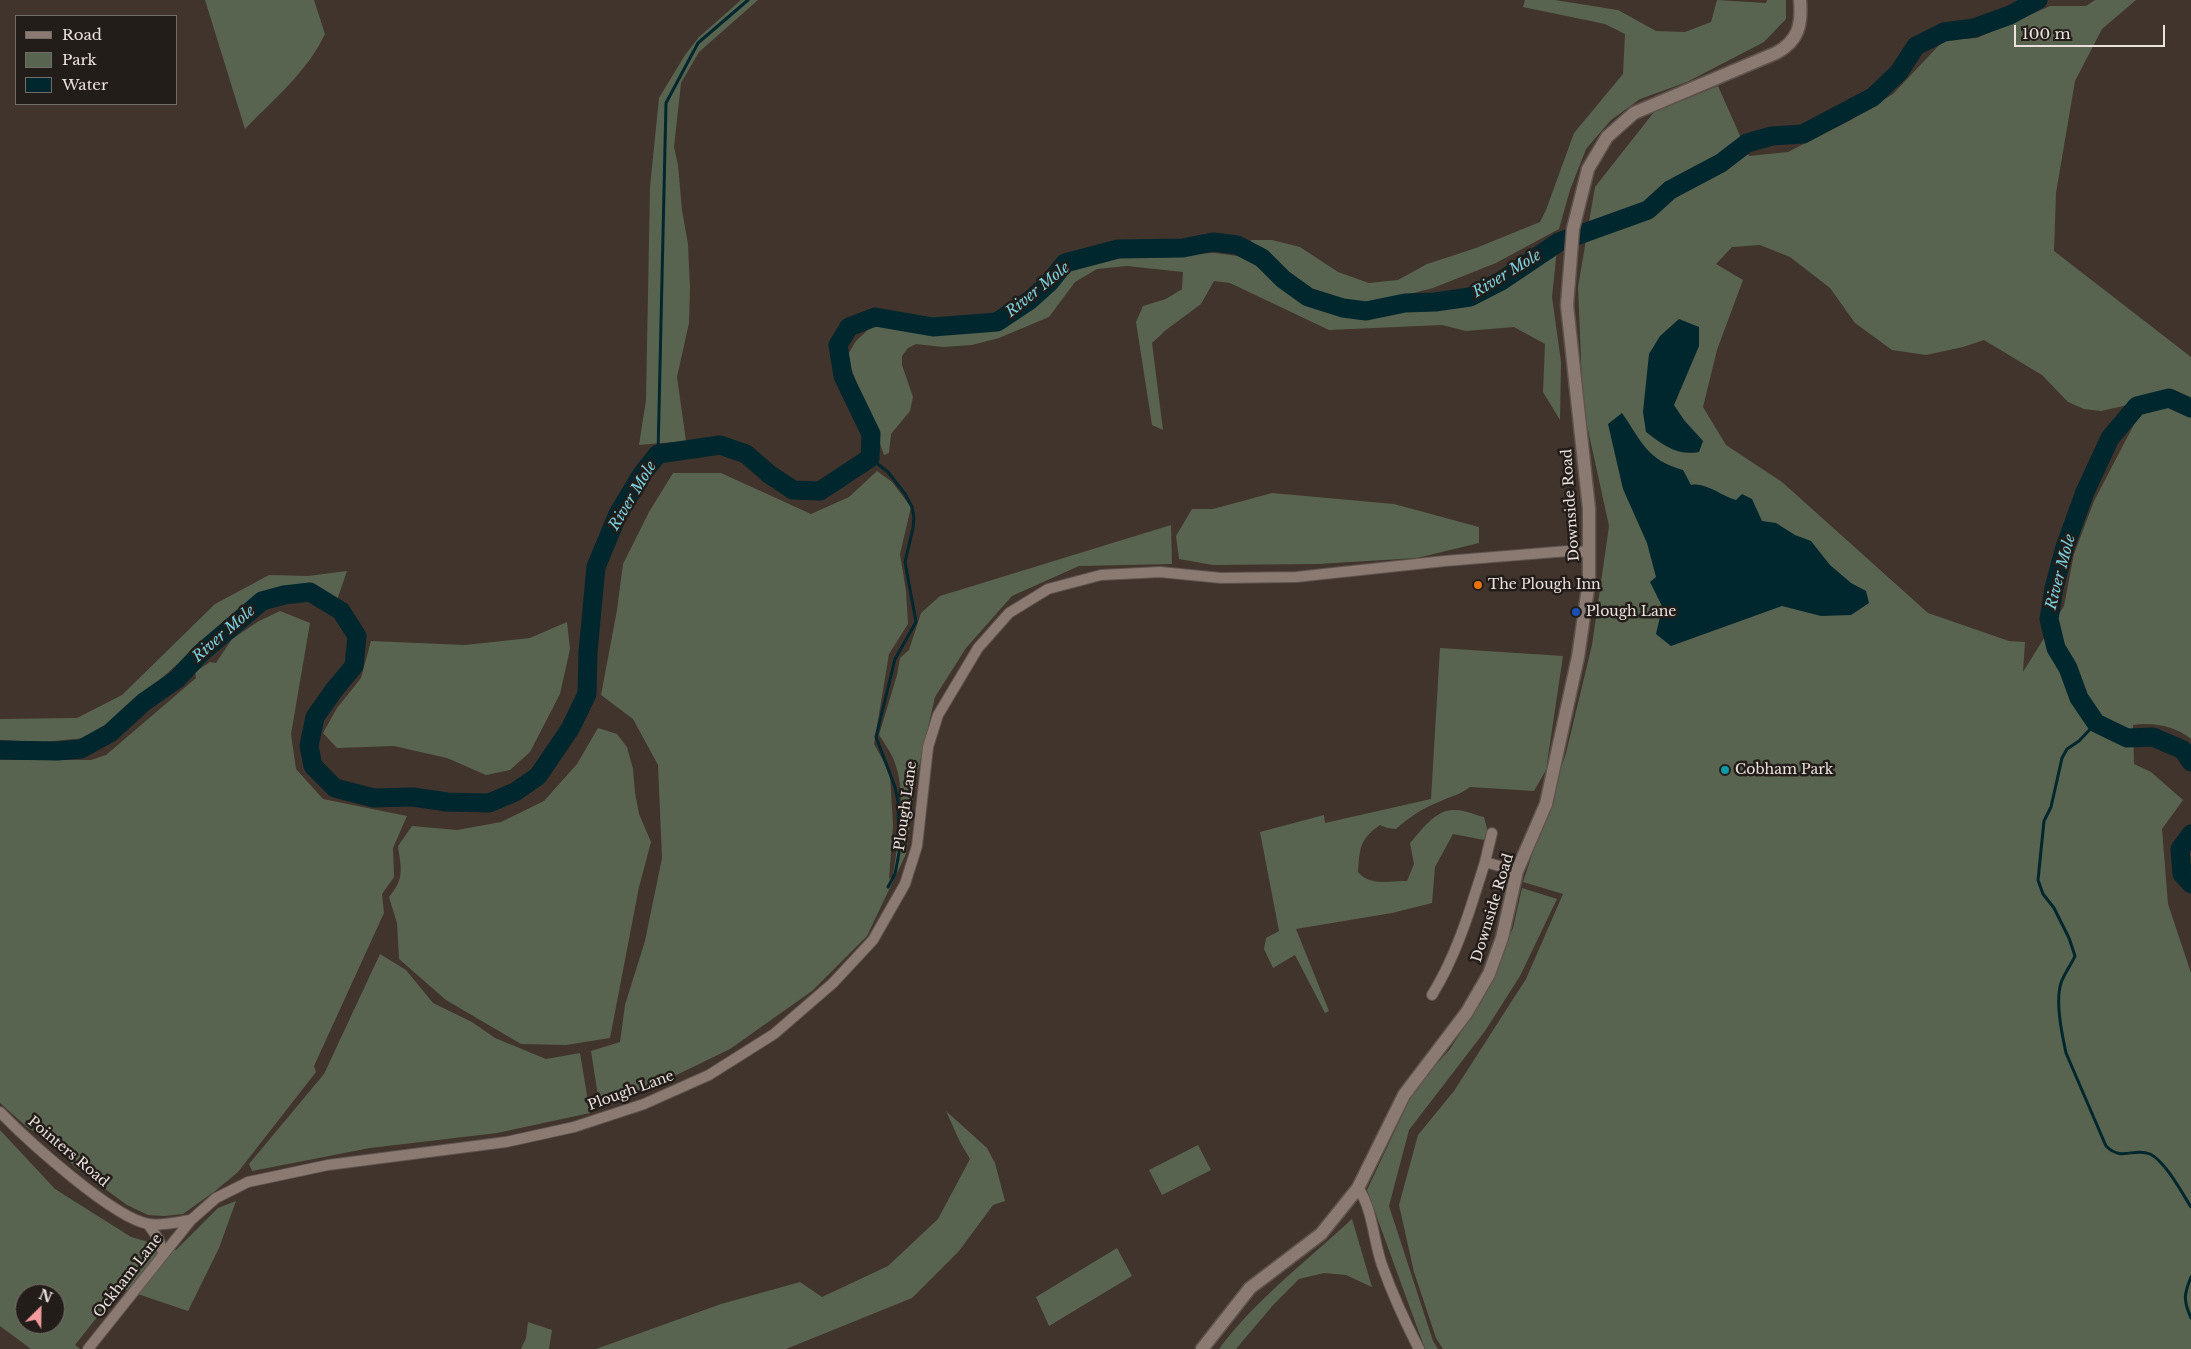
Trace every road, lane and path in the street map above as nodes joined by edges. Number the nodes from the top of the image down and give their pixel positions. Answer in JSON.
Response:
{"nodes":[{"id":1,"x":1800,"y":0,"type":"edge"},
{"id":2,"x":1590,"y":552,"type":"junction"},
{"id":3,"x":1492,"y":833,"type":"dead end"},
{"id":4,"x":1485,"y":862,"type":"junction"},
{"id":5,"x":1517,"y":871,"type":"junction"},
{"id":6,"x":1432,"y":995,"type":"dead end"},
{"id":7,"x":0,"y":1112,"type":"edge"},
{"id":8,"x":1358,"y":1188,"type":"junction"},
{"id":9,"x":191,"y":1220,"type":"junction"},
{"id":10,"x":148,"y":1224,"type":"junction"},
{"id":11,"x":163,"y":1253,"type":"junction"},
{"id":12,"x":88,"y":1349,"type":"edge"},
{"id":13,"x":1202,"y":1349,"type":"edge"},
{"id":14,"x":1419,"y":1349,"type":"edge"}],
"edges":[{"from":1,"to":2,"type":"street","name":"Downside Road"},
{"from":2,"to":5,"type":"street","name":"Downside Road"},
{"from":2,"to":9,"type":"street","name":"Plough Lane"},
{"from":3,"to":4,"type":"street"},
{"from":4,"to":5,"type":"street"},
{"from":4,"to":6,"type":"street"},
{"from":5,"to":8,"type":"street","name":"Downside Road"},
{"from":7,"to":10,"type":"street","name":"Pointers Road"},
{"from":8,"to":13,"type":"street","name":"Downside Road"},
{"from":8,"to":14,"type":"street"},
{"from":9,"to":10,"type":"street"},
{"from":9,"to":11,"type":"street","name":"Ockham Lane"},
{"from":10,"to":11,"type":"street"},
{"from":11,"to":12,"type":"street","name":"Ockham Lane"}]}
